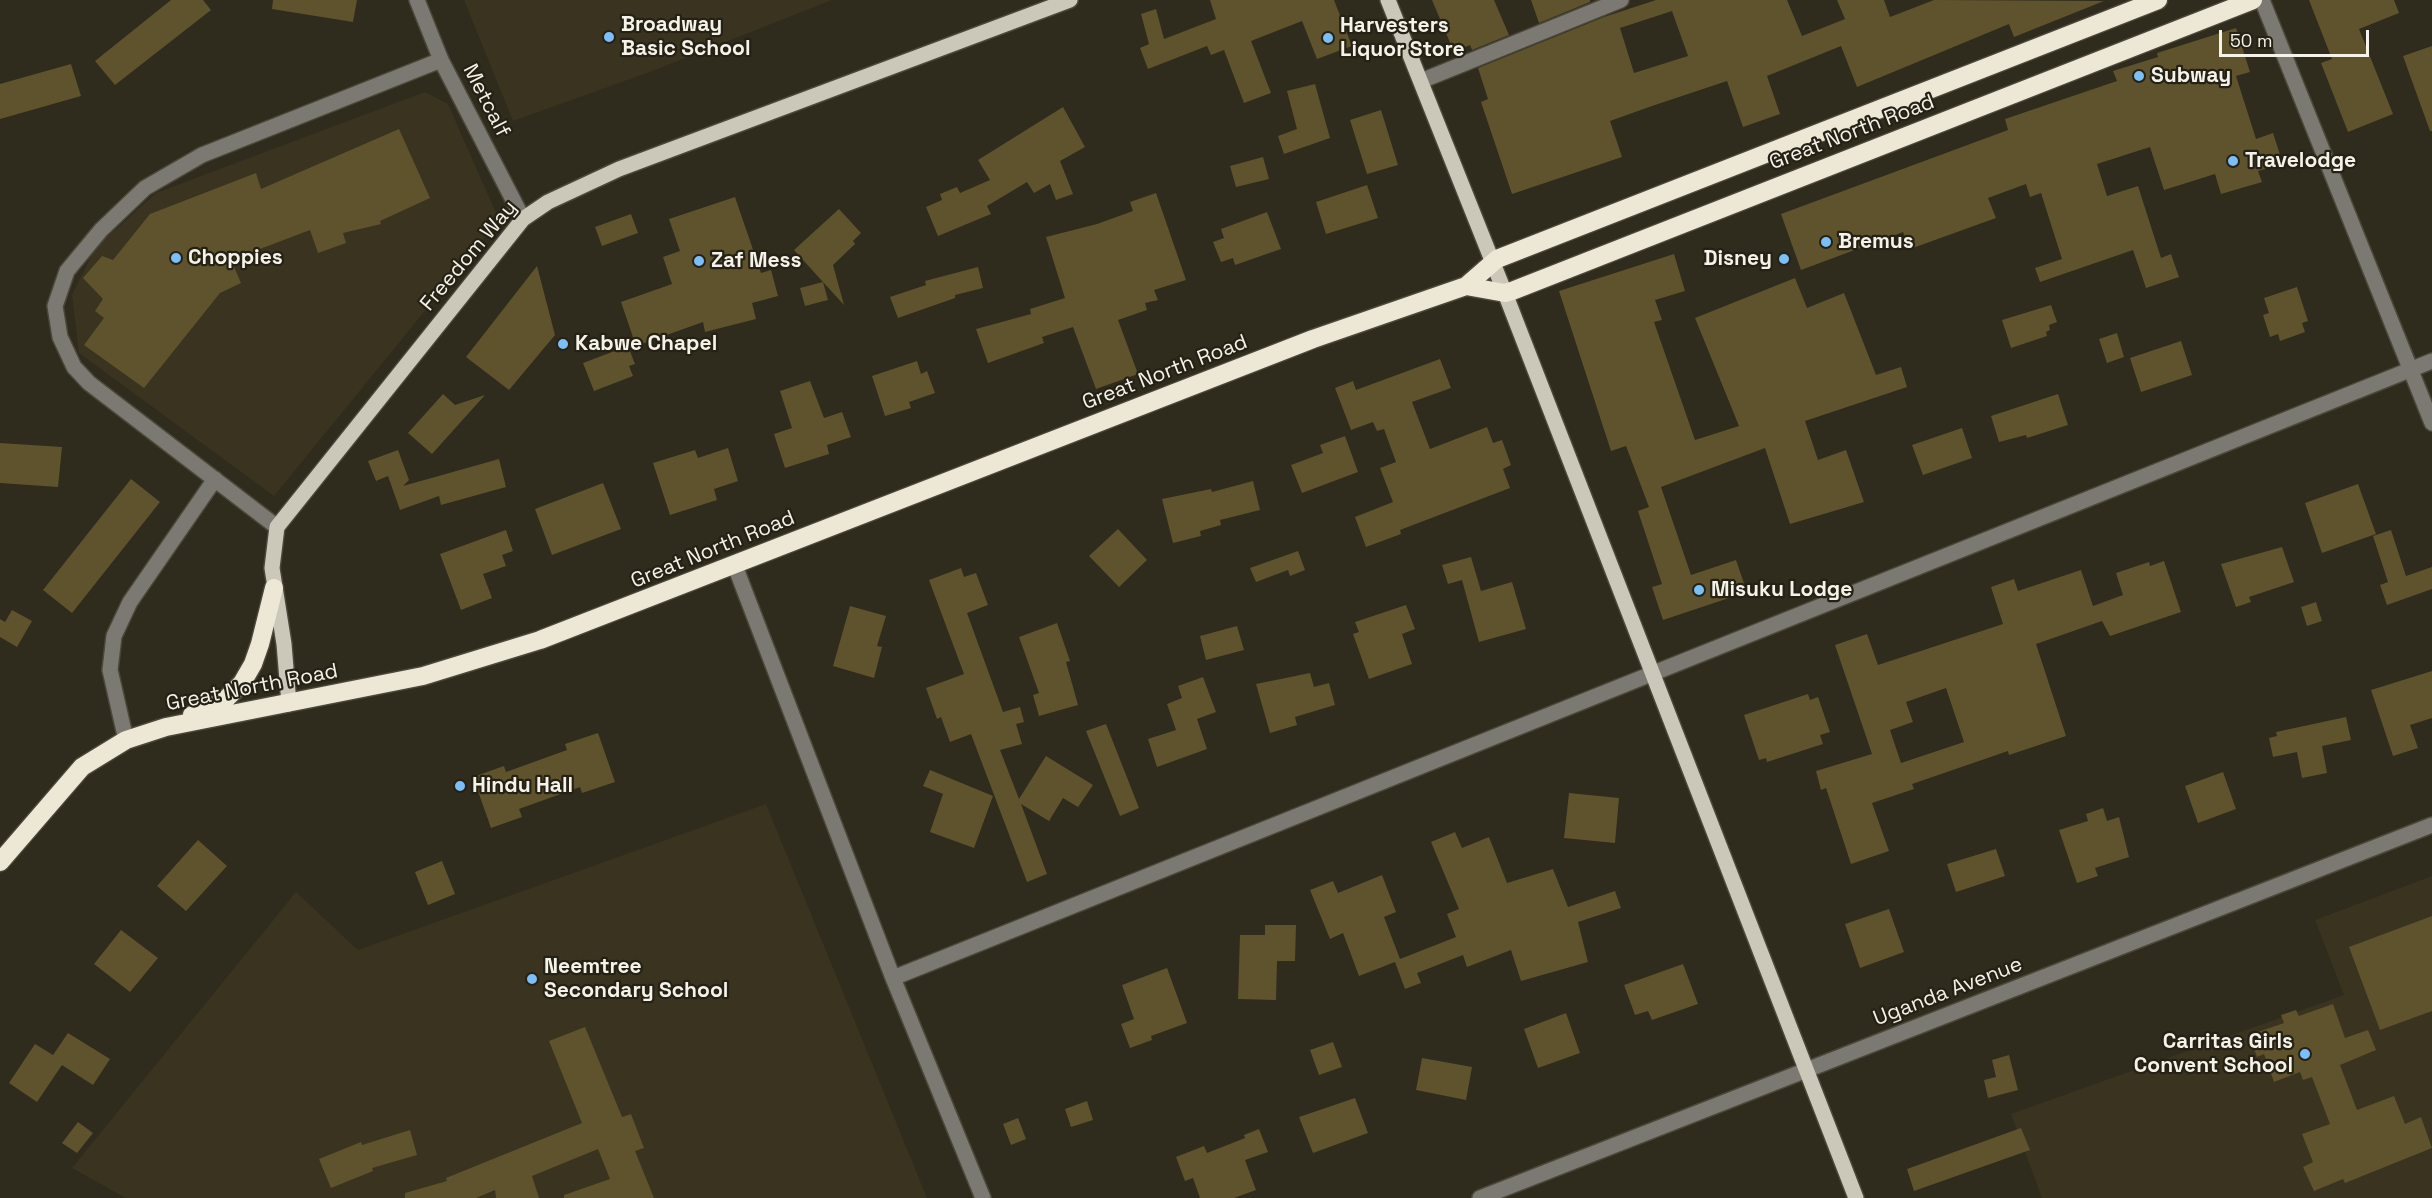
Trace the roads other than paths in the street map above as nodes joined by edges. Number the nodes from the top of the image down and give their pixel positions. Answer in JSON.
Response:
{"nodes":[{"id":1,"x":417,"y":0,"type":"edge"},
{"id":2,"x":1070,"y":0,"type":"edge"},
{"id":3,"x":1388,"y":0,"type":"edge"},
{"id":4,"x":1621,"y":0,"type":"edge"},
{"id":5,"x":2158,"y":0,"type":"edge"},
{"id":6,"x":2253,"y":0,"type":"edge"},
{"id":7,"x":2262,"y":0,"type":"edge"},
{"id":8,"x":441,"y":60,"type":"junction"},
{"id":9,"x":1421,"y":81,"type":"junction"},
{"id":10,"x":523,"y":219,"type":"junction"},
{"id":11,"x":1491,"y":262,"type":"junction"},
{"id":12,"x":1466,"y":286,"type":"junction"},
{"id":13,"x":1505,"y":293,"type":"junction"},
{"id":14,"x":2432,"y":361,"type":"edge"},
{"id":15,"x":2410,"y":369,"type":"junction"},
{"id":16,"x":2432,"y":423,"type":"edge"},
{"id":17,"x":215,"y":479,"type":"junction"},
{"id":18,"x":277,"y":527,"type":"junction"},
{"id":19,"x":735,"y":566,"type":"junction"},
{"id":20,"x":274,"y":588,"type":"junction"},
{"id":21,"x":1651,"y":674,"type":"junction"},
{"id":22,"x":289,"y":704,"type":"junction"},
{"id":23,"x":166,"y":727,"type":"junction"},
{"id":24,"x":126,"y":740,"type":"junction"},
{"id":25,"x":2432,"y":825,"type":"edge"},
{"id":26,"x":0,"y":862,"type":"edge"},
{"id":27,"x":893,"y":978,"type":"junction"},
{"id":28,"x":1806,"y":1070,"type":"junction"},
{"id":29,"x":983,"y":1198,"type":"edge"},
{"id":30,"x":1480,"y":1198,"type":"edge"},
{"id":31,"x":1856,"y":1198,"type":"edge"}],
"edges":[{"from":1,"to":8,"type":"street","name":"Metcalf"},
{"from":2,"to":10,"type":"main road","name":"Freedom Way"},
{"from":3,"to":9,"type":"main road"},
{"from":4,"to":9,"type":"street"},
{"from":5,"to":11,"type":"highway","name":"Great North Road"},
{"from":6,"to":13,"type":"highway","name":"Great North Road"},
{"from":7,"to":15,"type":"street"},
{"from":8,"to":10,"type":"street","name":"Metcalf"},
{"from":8,"to":17,"type":"street"},
{"from":9,"to":11,"type":"main road"},
{"from":10,"to":18,"type":"main road","name":"Freedom Way"},
{"from":11,"to":12,"type":"highway","name":"Great North Road"},
{"from":11,"to":13,"type":"main road"},
{"from":12,"to":13,"type":"highway","name":"Great North Road"},
{"from":12,"to":19,"type":"highway","name":"Great North Road"},
{"from":13,"to":21,"type":"main road"},
{"from":14,"to":15,"type":"street"},
{"from":15,"to":16,"type":"street"},
{"from":15,"to":21,"type":"street"},
{"from":17,"to":18,"type":"street"},
{"from":17,"to":24,"type":"street"},
{"from":18,"to":20,"type":"main road"},
{"from":19,"to":22,"type":"highway","name":"Great North Road"},
{"from":19,"to":27,"type":"street"},
{"from":20,"to":22,"type":"main road"},
{"from":20,"to":23,"type":"highway"},
{"from":21,"to":27,"type":"street"},
{"from":21,"to":28,"type":"main road"},
{"from":22,"to":23,"type":"highway","name":"Great North Road"},
{"from":23,"to":24,"type":"highway","name":"Great North Road"},
{"from":24,"to":26,"type":"highway","name":"Great North Road"},
{"from":25,"to":28,"type":"street","name":"Uganda Avenue"},
{"from":27,"to":29,"type":"street"},
{"from":28,"to":30,"type":"street","name":"Uganda Avenue"},
{"from":28,"to":31,"type":"main road"}]}
